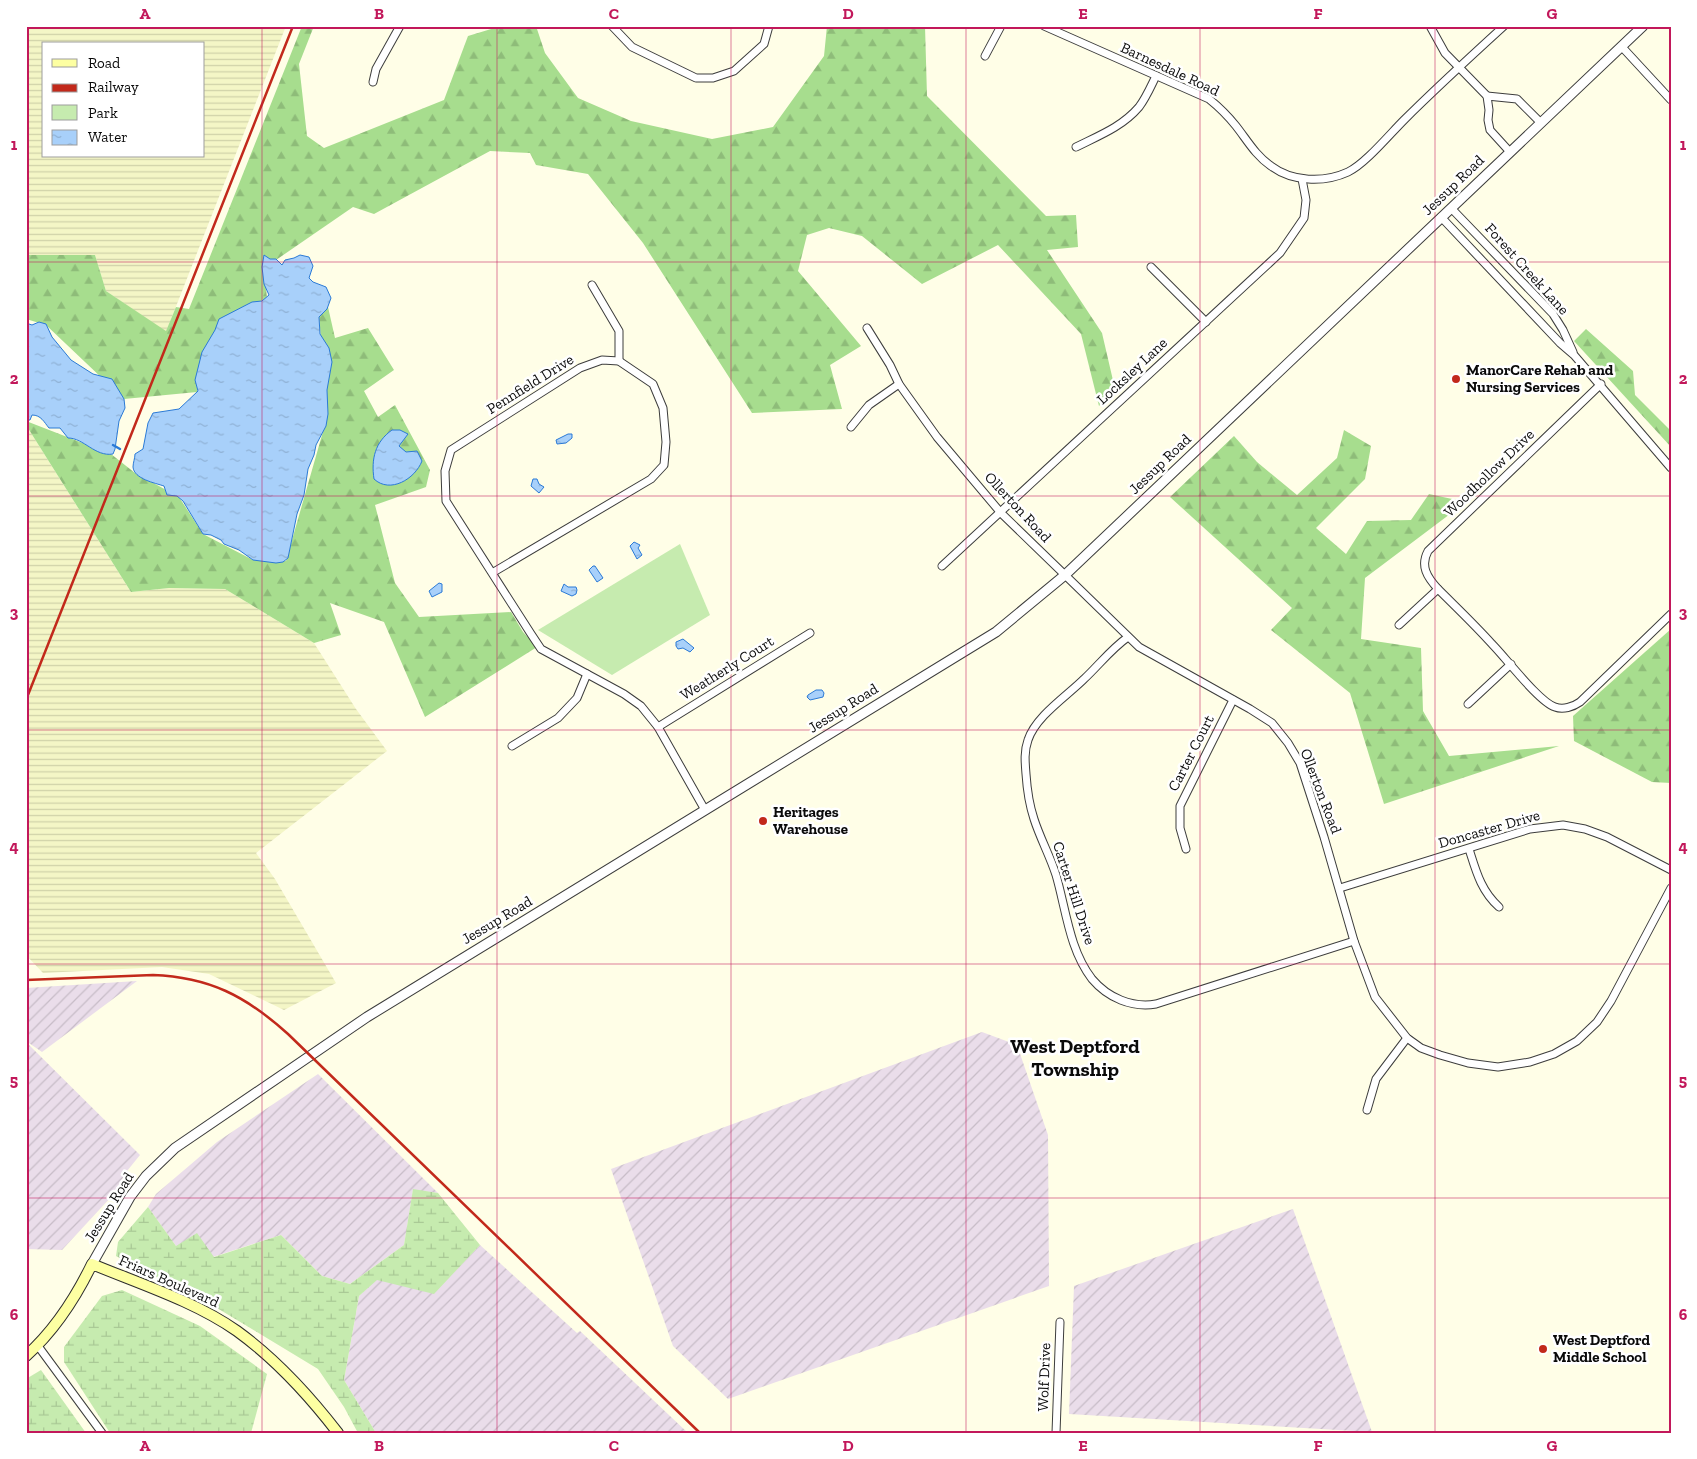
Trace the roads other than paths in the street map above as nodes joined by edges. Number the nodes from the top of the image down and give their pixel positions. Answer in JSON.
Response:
{"nodes":[{"id":1,"x":400,"y":26,"type":"edge"},
{"id":2,"x":612,"y":26,"type":"edge"},
{"id":3,"x":769,"y":26,"type":"edge"},
{"id":4,"x":1001,"y":26,"type":"edge"},
{"id":5,"x":1044,"y":26,"type":"edge"},
{"id":6,"x":1430,"y":26,"type":"edge"},
{"id":7,"x":1504,"y":26,"type":"edge"},
{"id":8,"x":1643,"y":26,"type":"edge"},
{"id":9,"x":1622,"y":47,"type":"junction"},
{"id":10,"x":985,"y":56,"type":"dead end"},
{"id":11,"x":1459,"y":68,"type":"junction"},
{"id":12,"x":1156,"y":76,"type":"junction"},
{"id":13,"x":373,"y":82,"type":"dead end"},
{"id":14,"x":1487,"y":96,"type":"junction"},
{"id":15,"x":1671,"y":100,"type":"edge"},
{"id":16,"x":1541,"y":123,"type":"junction"},
{"id":17,"x":1076,"y":147,"type":"dead end"},
{"id":18,"x":1510,"y":152,"type":"junction"},
{"id":19,"x":1302,"y":179,"type":"junction"},
{"id":20,"x":1451,"y":208,"type":"junction"},
{"id":21,"x":1441,"y":217,"type":"junction"},
{"id":22,"x":1151,"y":267,"type":"dead end"},
{"id":23,"x":592,"y":286,"type":"dead end"},
{"id":24,"x":1206,"y":322,"type":"junction"},
{"id":25,"x":866,"y":328,"type":"dead end"},
{"id":26,"x":1574,"y":355,"type":"junction"},
{"id":27,"x":619,"y":362,"type":"junction"},
{"id":28,"x":899,"y":384,"type":"junction"},
{"id":29,"x":1601,"y":384,"type":"junction"},
{"id":30,"x":851,"y":427,"type":"dead end"},
{"id":31,"x":1671,"y":468,"type":"edge"},
{"id":32,"x":1001,"y":512,"type":"junction"},
{"id":33,"x":942,"y":566,"type":"dead end"},
{"id":34,"x":492,"y":573,"type":"junction"},
{"id":35,"x":1064,"y":575,"type":"junction"},
{"id":36,"x":1438,"y":589,"type":"junction"},
{"id":37,"x":1671,"y":614,"type":"edge"},
{"id":38,"x":1399,"y":625,"type":"dead end"},
{"id":39,"x":810,"y":633,"type":"dead end"},
{"id":40,"x":1128,"y":637,"type":"junction"},
{"id":41,"x":1511,"y":664,"type":"junction"},
{"id":42,"x":587,"y":674,"type":"junction"},
{"id":43,"x":1233,"y":700,"type":"junction"},
{"id":44,"x":1468,"y":704,"type":"dead end"},
{"id":45,"x":658,"y":727,"type":"junction"},
{"id":46,"x":512,"y":746,"type":"dead end"},
{"id":47,"x":705,"y":810,"type":"junction"},
{"id":48,"x":1186,"y":849,"type":"dead end"},
{"id":49,"x":1469,"y":849,"type":"junction"},
{"id":50,"x":1671,"y":870,"type":"edge"},
{"id":51,"x":1340,"y":888,"type":"junction"},
{"id":52,"x":1671,"y":888,"type":"edge"},
{"id":53,"x":1499,"y":907,"type":"dead end"},
{"id":54,"x":1354,"y":942,"type":"junction"},
{"id":55,"x":1407,"y":1038,"type":"junction"},
{"id":56,"x":1367,"y":1110,"type":"dead end"},
{"id":57,"x":92,"y":1264,"type":"junction"},
{"id":58,"x":1060,"y":1322,"type":"dead end"},
{"id":59,"x":38,"y":1346,"type":"junction"},
{"id":60,"x":26,"y":1356,"type":"edge"},
{"id":61,"x":102,"y":1433,"type":"edge"},
{"id":62,"x":338,"y":1433,"type":"edge"},
{"id":63,"x":1056,"y":1433,"type":"edge"}],
"edges":[{"from":1,"to":13,"type":"street"},
{"from":2,"to":3,"type":"street"},
{"from":4,"to":10,"type":"street"},
{"from":5,"to":12,"type":"street","name":"Barnesdale Road"},
{"from":6,"to":11,"type":"street"},
{"from":7,"to":11,"type":"street","name":"Barnesdale Road"},
{"from":8,"to":9,"type":"street","name":"Jessup Road"},
{"from":9,"to":15,"type":"street"},
{"from":9,"to":16,"type":"street","name":"Jessup Road"},
{"from":11,"to":14,"type":"street"},
{"from":11,"to":19,"type":"street","name":"Barnesdale Road"},
{"from":12,"to":17,"type":"street"},
{"from":12,"to":19,"type":"street","name":"Barnesdale Road"},
{"from":14,"to":16,"type":"street"},
{"from":14,"to":18,"type":"street"},
{"from":16,"to":18,"type":"street","name":"Jessup Road"},
{"from":18,"to":20,"type":"street","name":"Jessup Road"},
{"from":19,"to":24,"type":"street","name":"Locksley Lane"},
{"from":20,"to":21,"type":"street","name":"Jessup Road"},
{"from":20,"to":26,"type":"street","name":"Forest Creek Lane"},
{"from":21,"to":26,"type":"street","name":"Forest Creek Lane"},
{"from":21,"to":35,"type":"street","name":"Jessup Road"},
{"from":22,"to":24,"type":"street"},
{"from":23,"to":27,"type":"street"},
{"from":24,"to":32,"type":"street","name":"Locksley Lane"},
{"from":25,"to":28,"type":"street","name":"Ollerton Road"},
{"from":26,"to":29,"type":"street","name":"Forest Creek Lane"},
{"from":27,"to":34,"type":"street"},
{"from":27,"to":34,"type":"street","name":"Pennfield Drive"},
{"from":28,"to":30,"type":"street"},
{"from":28,"to":32,"type":"street","name":"Ollerton Road"},
{"from":29,"to":31,"type":"street","name":"Forest Creek Lane"},
{"from":29,"to":36,"type":"street","name":"Woodhollow Drive"},
{"from":32,"to":33,"type":"street","name":"Locksley Lane"},
{"from":32,"to":35,"type":"street","name":"Ollerton Road"},
{"from":34,"to":42,"type":"street","name":"Pennfield Drive"},
{"from":35,"to":40,"type":"street","name":"Ollerton Road"},
{"from":35,"to":47,"type":"street","name":"Jessup Road"},
{"from":36,"to":38,"type":"street"},
{"from":36,"to":41,"type":"street","name":"Woodhollow Drive"},
{"from":37,"to":41,"type":"street","name":"Woodhollow Drive"},
{"from":39,"to":45,"type":"street","name":"Weatherly Court"},
{"from":40,"to":43,"type":"street","name":"Ollerton Road"},
{"from":40,"to":54,"type":"street","name":"Carter Hill Drive"},
{"from":41,"to":44,"type":"street"},
{"from":42,"to":45,"type":"street","name":"Pennfield Drive"},
{"from":42,"to":46,"type":"street"},
{"from":43,"to":48,"type":"street","name":"Carter Court"},
{"from":43,"to":51,"type":"street","name":"Ollerton Road"},
{"from":45,"to":47,"type":"street","name":"Pennfield Drive"},
{"from":47,"to":57,"type":"street","name":"Jessup Road"},
{"from":49,"to":50,"type":"street","name":"Doncaster Drive"},
{"from":49,"to":51,"type":"street","name":"Doncaster Drive"},
{"from":49,"to":53,"type":"street"},
{"from":51,"to":54,"type":"street","name":"Ollerton Road"},
{"from":52,"to":55,"type":"street","name":"Ollerton Road"},
{"from":54,"to":55,"type":"street","name":"Ollerton Road"},
{"from":55,"to":56,"type":"street"},
{"from":57,"to":59,"type":"main road","name":"Jessup Road"},
{"from":57,"to":62,"type":"main road","name":"Friars Boulevard"},
{"from":58,"to":63,"type":"street","name":"Wolf Drive"},
{"from":59,"to":60,"type":"main road","name":"Jessup Road"},
{"from":59,"to":61,"type":"street"}]}
